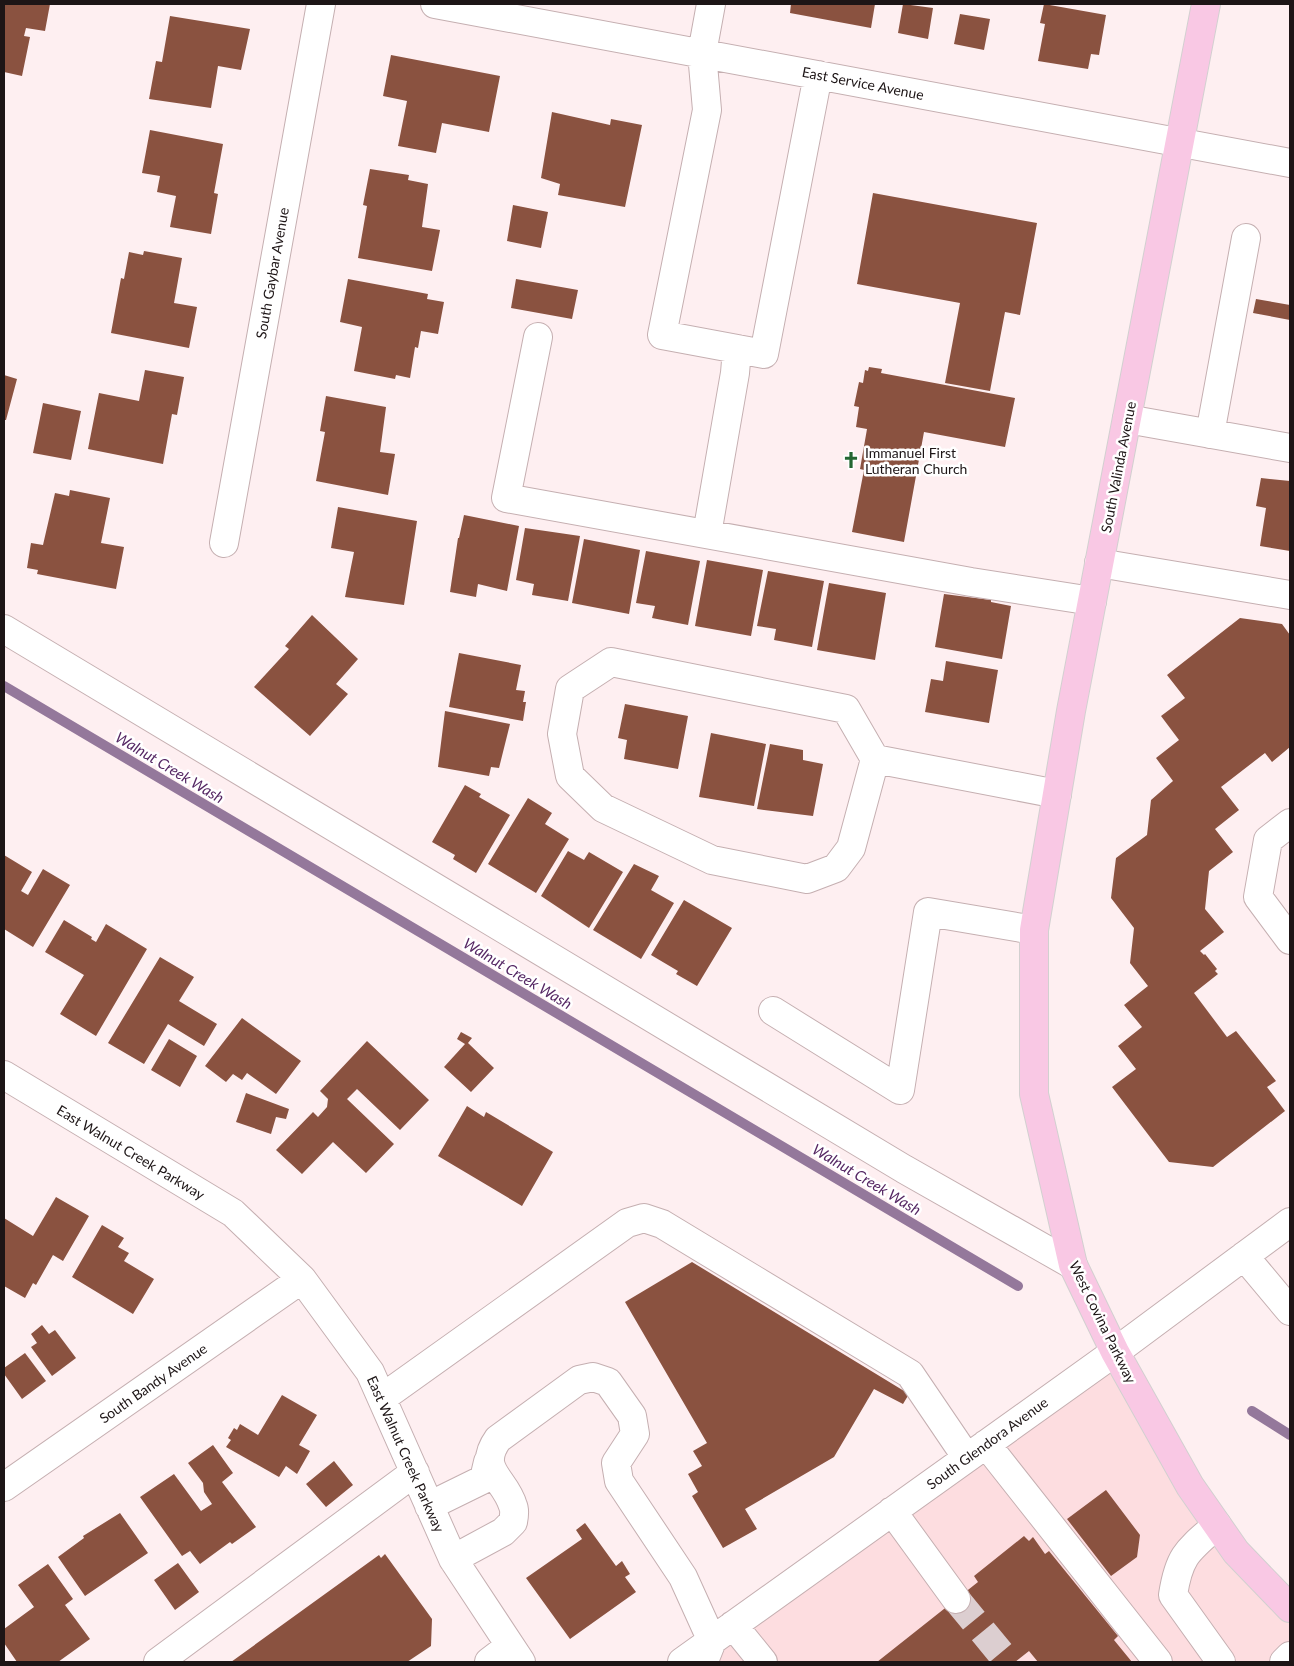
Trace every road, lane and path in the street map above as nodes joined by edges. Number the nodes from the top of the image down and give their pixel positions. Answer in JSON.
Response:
{"nodes":[{"id":1,"x":321,"y":4,"type":"edge"},
{"id":2,"x":435,"y":4,"type":"edge"},
{"id":3,"x":711,"y":4,"type":"edge"},
{"id":4,"x":1206,"y":4,"type":"edge"},
{"id":5,"x":702,"y":53,"type":"junction"},
{"id":6,"x":818,"y":75,"type":"junction"},
{"id":7,"x":1180,"y":142,"type":"junction"},
{"id":8,"x":1290,"y":163,"type":"edge"},
{"id":9,"x":1246,"y":238,"type":"dead end"},
{"id":10,"x":538,"y":337,"type":"dead end"},
{"id":11,"x":737,"y":349,"type":"junction"},
{"id":12,"x":1127,"y":419,"type":"junction"},
{"id":13,"x":1210,"y":434,"type":"junction"},
{"id":14,"x":1290,"y":448,"type":"edge"},
{"id":15,"x":707,"y":534,"type":"junction"},
{"id":16,"x":224,"y":543,"type":"dead end"},
{"id":17,"x":1099,"y":563,"type":"junction"},
{"id":18,"x":1290,"y":595,"type":"edge"},
{"id":19,"x":1092,"y":601,"type":"junction"},
{"id":20,"x":4,"y":629,"type":"edge"},
{"id":21,"x":875,"y":759,"type":"junction"},
{"id":22,"x":1057,"y":794,"type":"junction"},
{"id":23,"x":1290,"y":823,"type":"edge"},
{"id":24,"x":1034,"y":930,"type":"junction"},
{"id":25,"x":1290,"y":940,"type":"edge"},
{"id":26,"x":773,"y":1011,"type":"dead end"},
{"id":27,"x":4,"y":1075,"type":"edge"},
{"id":28,"x":1290,"y":1222,"type":"edge"},
{"id":29,"x":1244,"y":1256,"type":"junction"},
{"id":30,"x":1073,"y":1265,"type":"junction"},
{"id":31,"x":302,"y":1279,"type":"junction"},
{"id":32,"x":1290,"y":1311,"type":"edge"},
{"id":33,"x":1115,"y":1352,"type":"junction"},
{"id":34,"x":382,"y":1398,"type":"junction"},
{"id":35,"x":976,"y":1451,"type":"junction"},
{"id":36,"x":488,"y":1462,"type":"junction"},
{"id":37,"x":414,"y":1472,"type":"junction"},
{"id":38,"x":4,"y":1487,"type":"edge"},
{"id":39,"x":429,"y":1506,"type":"junction"},
{"id":40,"x":892,"y":1511,"type":"junction"},
{"id":41,"x":1216,"y":1525,"type":"junction"},
{"id":42,"x":453,"y":1559,"type":"junction"},
{"id":43,"x":956,"y":1599,"type":"tunnel mouth"},
{"id":44,"x":1290,"y":1608,"type":"edge"},
{"id":45,"x":716,"y":1643,"type":"edge"},
{"id":46,"x":516,"y":1654,"type":"edge"},
{"id":47,"x":1290,"y":1656,"type":"edge"},
{"id":48,"x":158,"y":1662,"type":"edge"},
{"id":49,"x":489,"y":1662,"type":"edge"},
{"id":50,"x":682,"y":1662,"type":"edge"},
{"id":51,"x":764,"y":1662,"type":"edge"},
{"id":52,"x":1158,"y":1662,"type":"edge"},
{"id":53,"x":1221,"y":1662,"type":"edge"},
{"id":54,"x":1284,"y":1662,"type":"edge"}],
"edges":[{"from":1,"to":16,"type":"street","name":"South Gaybar Avenue"},
{"from":2,"to":5,"type":"street","name":"East Service Avenue"},
{"from":3,"to":5,"type":"street"},
{"from":4,"to":7,"type":"main road","name":"South Valinda Avenue"},
{"from":5,"to":6,"type":"street","name":"East Service Avenue"},
{"from":5,"to":11,"type":"street"},
{"from":6,"to":7,"type":"street","name":"East Service Avenue"},
{"from":6,"to":11,"type":"street"},
{"from":7,"to":8,"type":"street","name":"East Service Avenue"},
{"from":7,"to":12,"type":"main road","name":"South Valinda Avenue"},
{"from":9,"to":13,"type":"street"},
{"from":10,"to":15,"type":"street"},
{"from":11,"to":15,"type":"street"},
{"from":12,"to":13,"type":"street"},
{"from":12,"to":17,"type":"main road","name":"South Valinda Avenue"},
{"from":13,"to":14,"type":"street"},
{"from":15,"to":19,"type":"street"},
{"from":17,"to":18,"type":"street"},
{"from":17,"to":19,"type":"main road","name":"South Valinda Avenue"},
{"from":19,"to":22,"type":"main road","name":"South Valinda Avenue"},
{"from":20,"to":30,"type":"street"},
{"from":21,"to":21,"type":"street"},
{"from":21,"to":22,"type":"street"},
{"from":22,"to":24,"type":"main road","name":"South Valinda Avenue"},
{"from":23,"to":25,"type":"street"},
{"from":24,"to":26,"type":"street"},
{"from":24,"to":30,"type":"main road","name":"West Covina Parkway"},
{"from":27,"to":31,"type":"street","name":"East Walnut Creek Parkway"},
{"from":28,"to":29,"type":"street","name":"South Glendora Avenue"},
{"from":29,"to":32,"type":"street"},
{"from":29,"to":33,"type":"street","name":"South Glendora Avenue"},
{"from":30,"to":33,"type":"main road","name":"West Covina Parkway"},
{"from":31,"to":34,"type":"street","name":"East Walnut Creek Parkway"},
{"from":31,"to":38,"type":"street","name":"South Bandy Avenue"},
{"from":33,"to":35,"type":"street","name":"South Glendora Avenue"},
{"from":33,"to":41,"type":"main road","name":"West Covina Parkway"},
{"from":34,"to":35,"type":"street"},
{"from":34,"to":37,"type":"street","name":"East Walnut Creek Parkway"},
{"from":35,"to":40,"type":"street","name":"South Glendora Avenue"},
{"from":35,"to":52,"type":"street"},
{"from":36,"to":39,"type":"street"},
{"from":36,"to":42,"type":"street"},
{"from":36,"to":45,"type":"street"},
{"from":37,"to":39,"type":"street","name":"East Walnut Creek Parkway"},
{"from":37,"to":48,"type":"street"},
{"from":39,"to":42,"type":"street","name":"East Walnut Creek Parkway"},
{"from":40,"to":43,"type":"street"},
{"from":40,"to":45,"type":"street","name":"South Glendora Avenue"},
{"from":41,"to":44,"type":"main road","name":"West Covina Parkway"},
{"from":41,"to":53,"type":"street"},
{"from":42,"to":46,"type":"street","name":"East Walnut Creek Parkway"},
{"from":45,"to":50,"type":"street","name":"South Glendora Avenue"},
{"from":45,"to":51,"type":"street"},
{"from":46,"to":49,"type":"street"},
{"from":47,"to":54,"type":"street"}]}
